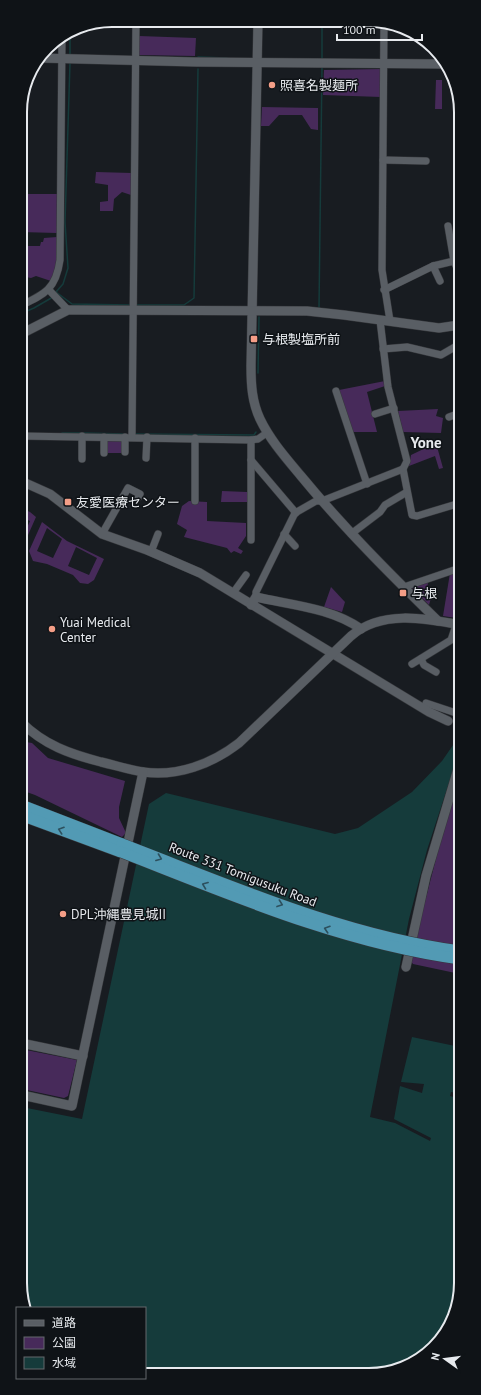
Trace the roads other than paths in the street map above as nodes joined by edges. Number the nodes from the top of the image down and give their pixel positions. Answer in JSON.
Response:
{"nodes":[{"id":1,"x":136,"y":27,"type":"edge"},
{"id":2,"x":258,"y":27,"type":"edge"},
{"id":3,"x":384,"y":29,"type":"edge"},
{"id":4,"x":62,"y":43,"type":"edge"},
{"id":5,"x":46,"y":58,"type":"edge"},
{"id":6,"x":62,"y":59,"type":"junction"},
{"id":7,"x":135,"y":61,"type":"junction"},
{"id":8,"x":258,"y":63,"type":"junction"},
{"id":9,"x":383,"y":64,"type":"junction"},
{"id":10,"x":439,"y":64,"type":"edge"},
{"id":11,"x":383,"y":160,"type":"junction"},
{"id":12,"x":426,"y":161,"type":"dead end"},
{"id":13,"x":448,"y":226,"type":"dead end"},
{"id":14,"x":454,"y":262,"type":"joint"},
{"id":15,"x":433,"y":266,"type":"junction"},
{"id":16,"x":440,"y":281,"type":"dead end"},
{"id":17,"x":49,"y":290,"type":"junction"},
{"id":18,"x":384,"y":290,"type":"junction"},
{"id":19,"x":27,"y":302,"type":"edge"},
{"id":20,"x":68,"y":310,"type":"junction"},
{"id":21,"x":133,"y":310,"type":"junction"},
{"id":22,"x":253,"y":311,"type":"junction"},
{"id":23,"x":380,"y":320,"type":"junction"},
{"id":24,"x":390,"y":321,"type":"junction"},
{"id":25,"x":454,"y":326,"type":"edge"},
{"id":26,"x":27,"y":330,"type":"edge"},
{"id":27,"x":454,"y":347,"type":"edge"},
{"id":28,"x":383,"y":349,"type":"junction"},
{"id":29,"x":336,"y":391,"type":"dead end"},
{"id":30,"x":394,"y":408,"type":"junction"},
{"id":31,"x":375,"y":414,"type":"dead end"},
{"id":32,"x":454,"y":415,"type":"edge"},
{"id":33,"x":448,"y":417,"type":"dead end"},
{"id":34,"x":268,"y":432,"type":"junction"},
{"id":35,"x":27,"y":436,"type":"edge"},
{"id":36,"x":82,"y":436,"type":"junction"},
{"id":37,"x":104,"y":437,"type":"junction"},
{"id":38,"x":128,"y":437,"type":"junction"},
{"id":39,"x":147,"y":437,"type":"junction"},
{"id":40,"x":195,"y":438,"type":"junction"},
{"id":41,"x":251,"y":440,"type":"junction"},
{"id":42,"x":104,"y":452,"type":"dead end"},
{"id":43,"x":125,"y":452,"type":"dead end"},
{"id":44,"x":146,"y":458,"type":"dead end"},
{"id":45,"x":82,"y":460,"type":"dead end"},
{"id":46,"x":251,"y":460,"type":"junction"},
{"id":47,"x":403,"y":469,"type":"junction"},
{"id":48,"x":27,"y":484,"type":"edge"},
{"id":49,"x":367,"y":484,"type":"junction"},
{"id":50,"x":407,"y":492,"type":"junction"},
{"id":51,"x":138,"y":498,"type":"dead end"},
{"id":52,"x":195,"y":501,"type":"dead end"},
{"id":53,"x":322,"y":501,"type":"junction"},
{"id":54,"x":454,"y":504,"type":"edge"},
{"id":55,"x":296,"y":513,"type":"junction"},
{"id":56,"x":102,"y":534,"type":"junction"},
{"id":57,"x":158,"y":534,"type":"dead end"},
{"id":58,"x":284,"y":534,"type":"junction"},
{"id":59,"x":351,"y":534,"type":"junction"},
{"id":60,"x":251,"y":540,"type":"dead end"},
{"id":61,"x":295,"y":546,"type":"dead end"},
{"id":62,"x":150,"y":552,"type":"junction"},
{"id":63,"x":454,"y":570,"type":"edge"},
{"id":64,"x":246,"y":575,"type":"dead end"},
{"id":65,"x":404,"y":587,"type":"junction"},
{"id":66,"x":233,"y":593,"type":"junction"},
{"id":67,"x":256,"y":597,"type":"junction"},
{"id":68,"x":415,"y":598,"type":"junction"},
{"id":69,"x":251,"y":605,"type":"junction"},
{"id":70,"x":416,"y":618,"type":"junction"},
{"id":71,"x":438,"y":621,"type":"junction"},
{"id":72,"x":454,"y":624,"type":"edge"},
{"id":73,"x":361,"y":629,"type":"junction"},
{"id":74,"x":454,"y":634,"type":"edge"},
{"id":75,"x":333,"y":654,"type":"junction"},
{"id":76,"x":421,"y":659,"type":"junction"},
{"id":77,"x":412,"y":664,"type":"dead end"},
{"id":78,"x":436,"y":672,"type":"dead end"},
{"id":79,"x":426,"y":703,"type":"dead end"},
{"id":80,"x":454,"y":712,"type":"edge"},
{"id":81,"x":448,"y":721,"type":"dead end"},
{"id":82,"x":27,"y":727,"type":"edge"},
{"id":83,"x":143,"y":772,"type":"junction"},
{"id":84,"x":454,"y":782,"type":"edge"},
{"id":85,"x":27,"y":805,"type":"edge"},
{"id":86,"x":27,"y":809,"type":"edge"},
{"id":87,"x":27,"y":816,"type":"edge"},
{"id":88,"x":44,"y":819,"type":"junction"},
{"id":89,"x":27,"y":820,"type":"edge"},
{"id":90,"x":121,"y":848,"type":"junction"},
{"id":91,"x":454,"y":950,"type":"edge"},
{"id":92,"x":454,"y":958,"type":"edge"},
{"id":93,"x":406,"y":967,"type":"dead end"},
{"id":94,"x":27,"y":1044,"type":"edge"},
{"id":95,"x":83,"y":1056,"type":"junction"},
{"id":96,"x":27,"y":1096,"type":"edge"}],
"edges":[{"from":1,"to":7,"type":"street"},
{"from":2,"to":8,"type":"street"},
{"from":3,"to":9,"type":"street"},
{"from":4,"to":6,"type":"street"},
{"from":5,"to":6,"type":"street"},
{"from":6,"to":7,"type":"street"},
{"from":6,"to":17,"type":"street"},
{"from":7,"to":8,"type":"street"},
{"from":7,"to":21,"type":"street"},
{"from":8,"to":9,"type":"street"},
{"from":8,"to":22,"type":"street"},
{"from":9,"to":10,"type":"street"},
{"from":9,"to":11,"type":"street"},
{"from":11,"to":12,"type":"street"},
{"from":11,"to":18,"type":"street"},
{"from":13,"to":14,"type":"street"},
{"from":14,"to":15,"type":"street"},
{"from":15,"to":16,"type":"street"},
{"from":15,"to":18,"type":"street"},
{"from":17,"to":19,"type":"street"},
{"from":17,"to":20,"type":"street"},
{"from":18,"to":24,"type":"street"},
{"from":20,"to":21,"type":"street"},
{"from":20,"to":26,"type":"street"},
{"from":21,"to":22,"type":"street"},
{"from":21,"to":38,"type":"street"},
{"from":22,"to":23,"type":"street"},
{"from":22,"to":34,"type":"street"},
{"from":23,"to":24,"type":"street"},
{"from":23,"to":28,"type":"street"},
{"from":24,"to":25,"type":"street"},
{"from":27,"to":28,"type":"street"},
{"from":28,"to":30,"type":"street"},
{"from":29,"to":49,"type":"street"},
{"from":30,"to":31,"type":"street"},
{"from":30,"to":47,"type":"street"},
{"from":32,"to":33,"type":"street"},
{"from":34,"to":41,"type":"street"},
{"from":34,"to":53,"type":"street"},
{"from":35,"to":36,"type":"street"},
{"from":36,"to":37,"type":"street"},
{"from":36,"to":45,"type":"street"},
{"from":37,"to":38,"type":"street"},
{"from":37,"to":42,"type":"street"},
{"from":38,"to":39,"type":"street"},
{"from":38,"to":43,"type":"street"},
{"from":39,"to":40,"type":"street"},
{"from":39,"to":44,"type":"street"},
{"from":40,"to":41,"type":"street"},
{"from":40,"to":52,"type":"street"},
{"from":41,"to":46,"type":"street"},
{"from":46,"to":55,"type":"street"},
{"from":46,"to":60,"type":"street"},
{"from":47,"to":49,"type":"street"},
{"from":47,"to":50,"type":"street"},
{"from":48,"to":56,"type":"street"},
{"from":49,"to":53,"type":"street"},
{"from":50,"to":54,"type":"street"},
{"from":50,"to":59,"type":"street"},
{"from":51,"to":56,"type":"street"},
{"from":53,"to":55,"type":"street"},
{"from":53,"to":59,"type":"street"},
{"from":55,"to":58,"type":"street"},
{"from":56,"to":62,"type":"street"},
{"from":57,"to":62,"type":"street"},
{"from":58,"to":61,"type":"street"},
{"from":58,"to":67,"type":"street"},
{"from":59,"to":65,"type":"street"},
{"from":62,"to":66,"type":"street"},
{"from":63,"to":65,"type":"street"},
{"from":64,"to":66,"type":"street"},
{"from":65,"to":68,"type":"street"},
{"from":66,"to":69,"type":"street"},
{"from":67,"to":69,"type":"street"},
{"from":67,"to":73,"type":"street"},
{"from":68,"to":70,"type":"street"},
{"from":68,"to":71,"type":"street"},
{"from":69,"to":75,"type":"street"},
{"from":70,"to":71,"type":"street"},
{"from":70,"to":73,"type":"street"},
{"from":71,"to":72,"type":"street"},
{"from":73,"to":75,"type":"street"},
{"from":74,"to":76,"type":"street"},
{"from":75,"to":81,"type":"street"},
{"from":75,"to":83,"type":"street"},
{"from":76,"to":77,"type":"street"},
{"from":76,"to":78,"type":"street"},
{"from":79,"to":80,"type":"street"},
{"from":82,"to":83,"type":"street"},
{"from":83,"to":95,"type":"street"},
{"from":84,"to":93,"type":"street"},
{"from":85,"to":88,"type":"highway"},
{"from":86,"to":88,"type":"highway","name":"Route 331 Tomigusuku Road"},
{"from":87,"to":88,"type":"highway","name":"Route 331 Tomigusuku Road"},
{"from":88,"to":89,"type":"highway"},
{"from":88,"to":90,"type":"highway","name":"Route 331 Tomigusuku Road"},
{"from":90,"to":91,"type":"highway","name":"Route 331 Tomigusuku Road","one_way":true,"bridge":true},
{"from":92,"to":90,"type":"highway","name":"Route 331 Tomigusuku Road","one_way":true,"bridge":true},
{"from":94,"to":95,"type":"street"},
{"from":95,"to":96,"type":"street"}]}
